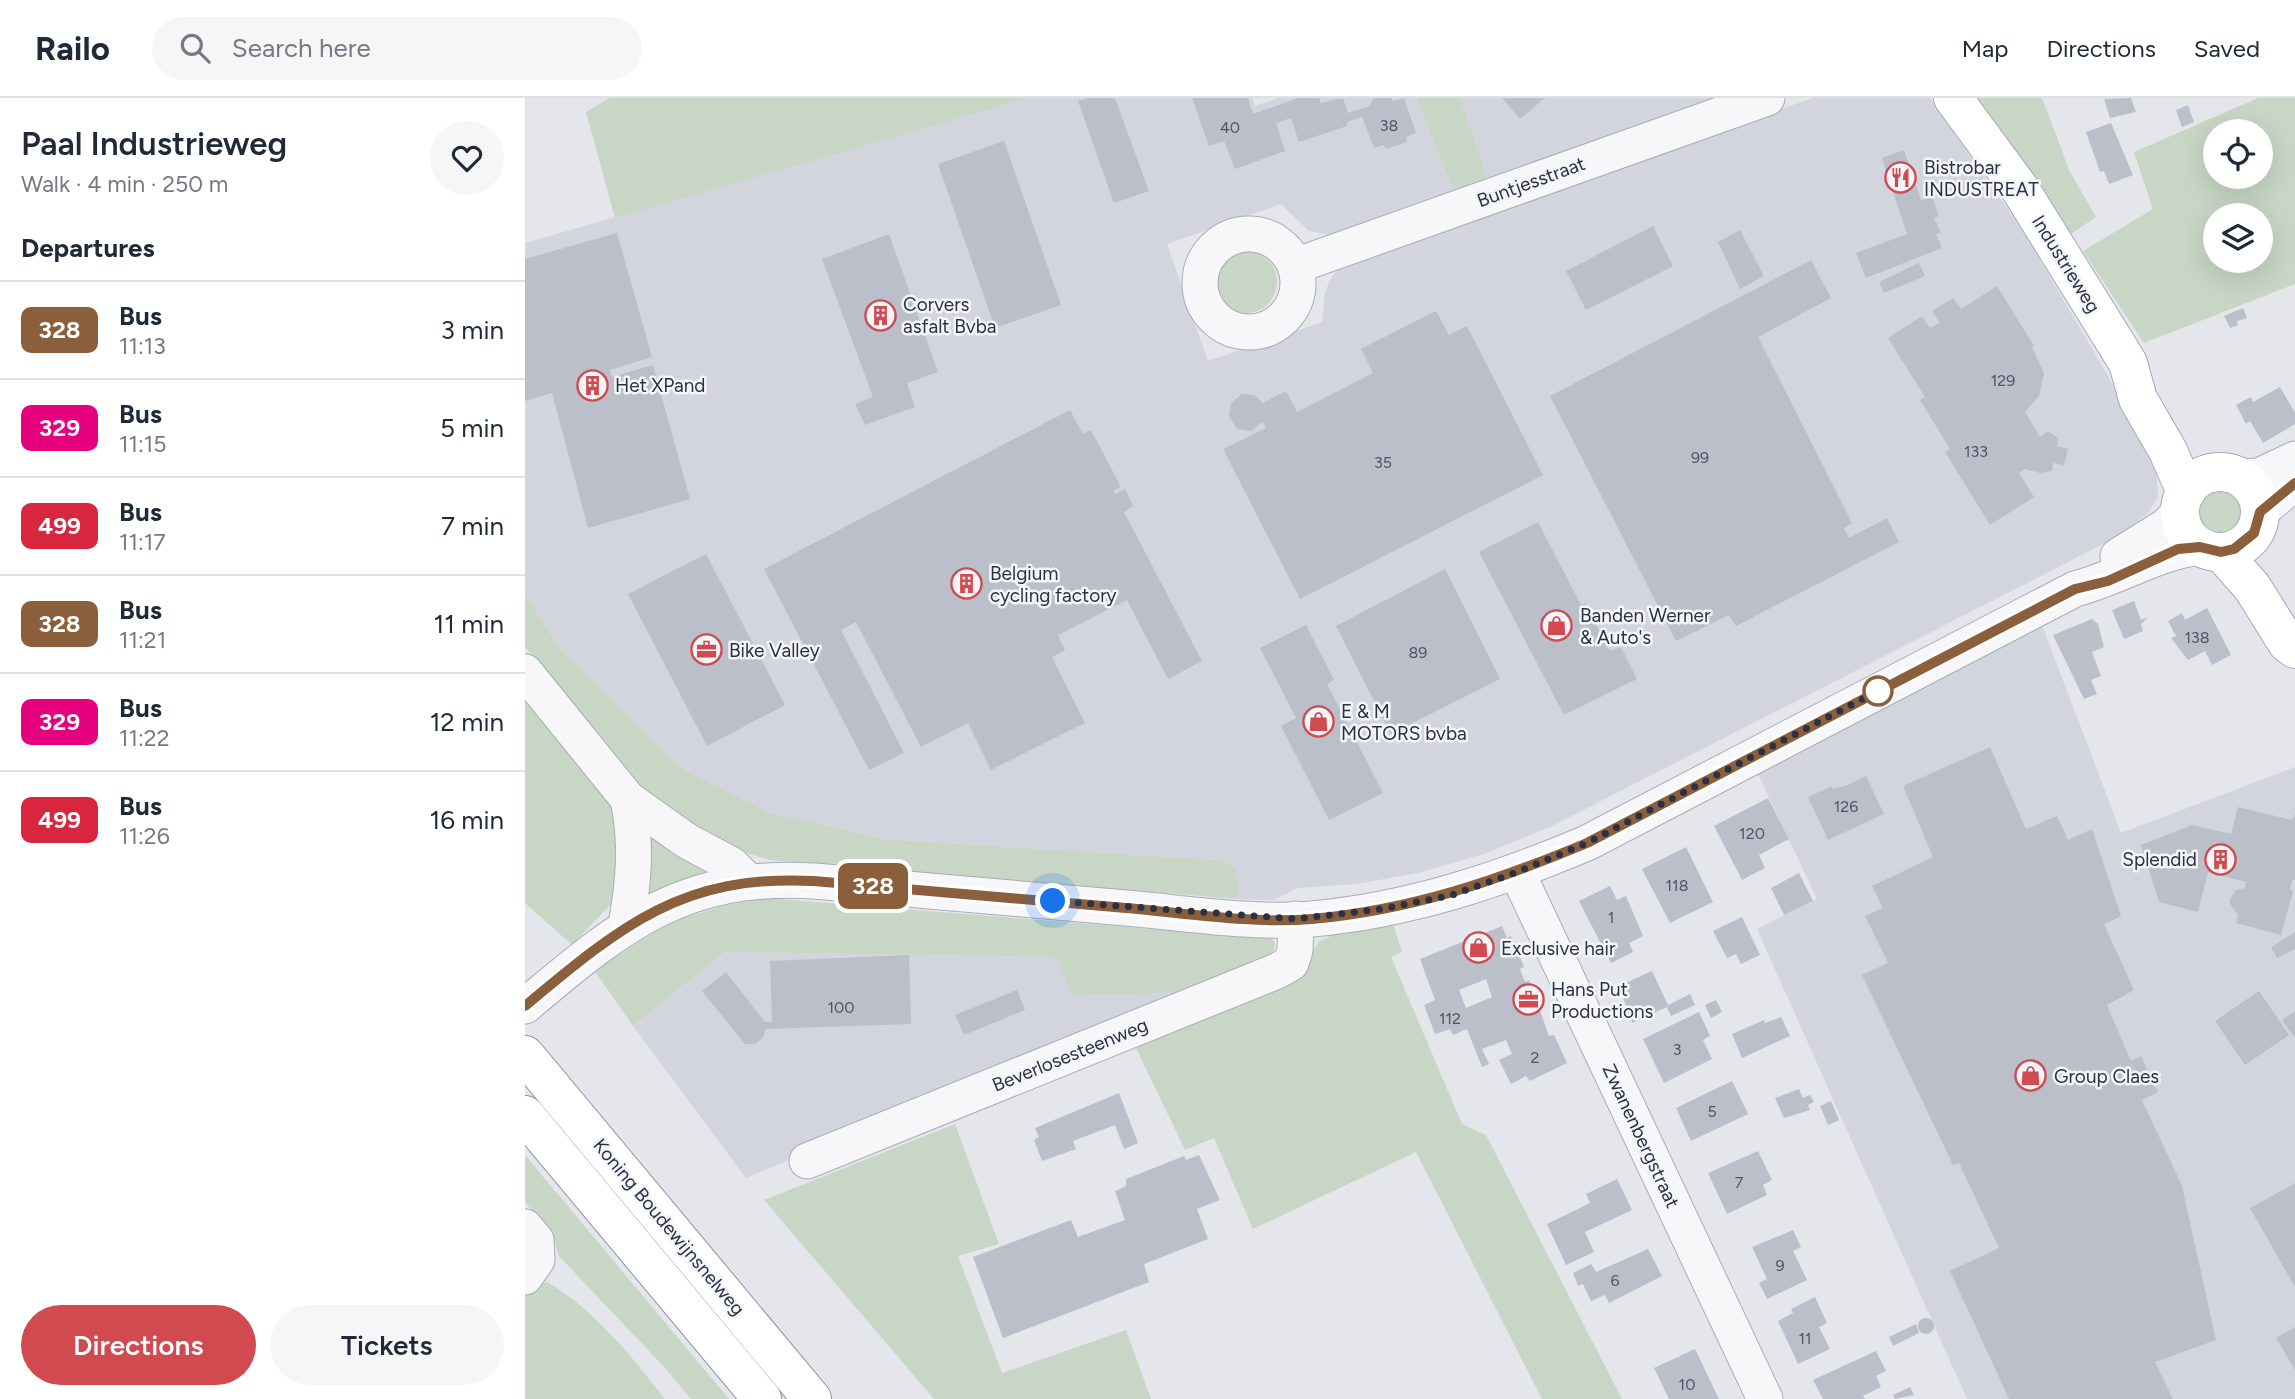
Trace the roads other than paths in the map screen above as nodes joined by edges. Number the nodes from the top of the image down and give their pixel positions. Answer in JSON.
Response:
{"nodes":[{"id":1,"x":1767,"y":98,"type":"edge"},
{"id":2,"x":1953,"y":98,"type":"edge"},
{"id":3,"x":1295,"y":266,"type":"dead end"},
{"id":4,"x":2128,"y":363,"type":"junction"},
{"id":5,"x":2295,"y":459,"type":"edge"},
{"id":6,"x":2230,"y":475,"type":"junction"},
{"id":7,"x":2295,"y":483,"type":"edge"},
{"id":8,"x":2183,"y":502,"type":"junction"},
{"id":9,"x":2257,"y":523,"type":"junction"},
{"id":10,"x":2211,"y":549,"type":"junction"},
{"id":11,"x":2075,"y":589,"type":"junction"},
{"id":12,"x":2295,"y":617,"type":"edge"},
{"id":13,"x":2295,"y":649,"type":"edge"},
{"id":14,"x":525,"y":672,"type":"edge"},
{"id":15,"x":628,"y":799,"type":"junction"},
{"id":16,"x":1517,"y":872,"type":"junction"},
{"id":17,"x":749,"y":882,"type":"junction"},
{"id":18,"x":1296,"y":919,"type":"junction"},
{"id":19,"x":626,"y":925,"type":"junction"},
{"id":20,"x":525,"y":1006,"type":"edge"},
{"id":21,"x":525,"y":1055,"type":"edge"},
{"id":22,"x":525,"y":1115,"type":"edge"},
{"id":23,"x":807,"y":1161,"type":"dead end"},
{"id":24,"x":525,"y":1227,"type":"edge"},
{"id":25,"x":525,"y":1277,"type":"edge"},
{"id":26,"x":762,"y":1399,"type":"edge"},
{"id":27,"x":812,"y":1399,"type":"edge"},
{"id":28,"x":1765,"y":1399,"type":"edge"}],
"edges":[{"from":1,"to":3,"type":"street","name":"Buntjesstraat"},
{"from":2,"to":4,"type":"main road","name":"Industrieweg"},
{"from":4,"to":6,"type":"main road","name":"Industrieweg"},
{"from":4,"to":8,"type":"main road","name":"Industrieweg"},
{"from":5,"to":6,"type":"street"},
{"from":6,"to":8,"type":"main road"},
{"from":6,"to":9,"type":"main road","name":"Industrieweg"},
{"from":7,"to":9,"type":"street"},
{"from":8,"to":10,"type":"main road","name":"Industrieweg"},
{"from":8,"to":11,"type":"street"},
{"from":9,"to":10,"type":"main road"},
{"from":9,"to":12,"type":"main road","name":"Industrieweg"},
{"from":10,"to":11,"type":"street"},
{"from":10,"to":13,"type":"main road","name":"Industrieweg"},
{"from":11,"to":16,"type":"street"},
{"from":14,"to":15,"type":"street"},
{"from":15,"to":17,"type":"street"},
{"from":15,"to":19,"type":"street"},
{"from":16,"to":18,"type":"street"},
{"from":16,"to":28,"type":"street","name":"Zwanenbergstraat"},
{"from":17,"to":18,"type":"street"},
{"from":17,"to":19,"type":"street"},
{"from":18,"to":23,"type":"street","name":"Beverlosesteenweg"},
{"from":19,"to":20,"type":"street"},
{"from":21,"to":27,"type":"main road","name":"Koning Boudewijnsnelweg"},
{"from":22,"to":26,"type":"main road","name":"Koning Boudewijnsnelweg"},
{"from":24,"to":25,"type":"street"}]}
